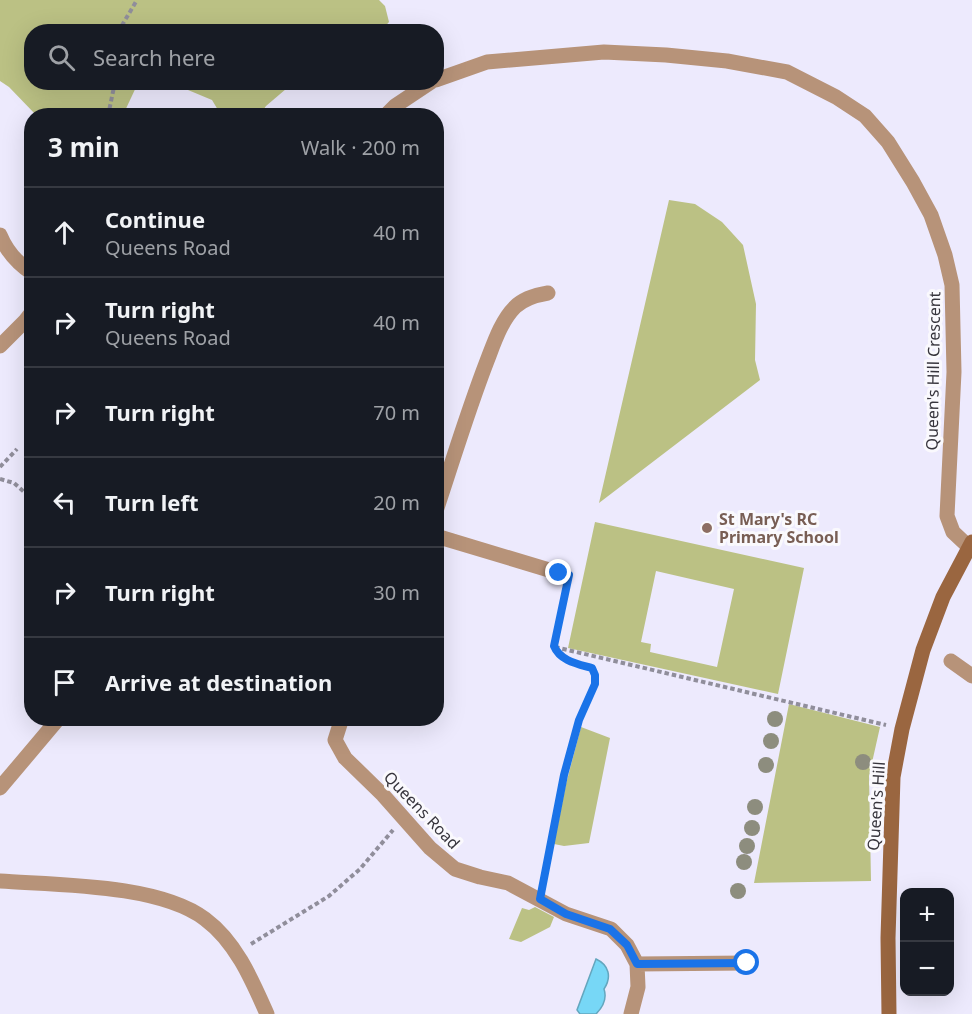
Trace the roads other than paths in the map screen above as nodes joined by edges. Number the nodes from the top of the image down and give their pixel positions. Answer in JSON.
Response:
{"nodes":[{"id":1,"x":444,"y":77,"type":"edge"},
{"id":2,"x":419,"y":90,"type":"edge"},
{"id":3,"x":393,"y":108,"type":"edge"},
{"id":4,"x":0,"y":236,"type":"edge"},
{"id":5,"x":24,"y":268,"type":"edge"},
{"id":6,"x":548,"y":293,"type":"dead end"},
{"id":7,"x":24,"y":322,"type":"edge"},
{"id":8,"x":0,"y":346,"type":"edge"},
{"id":9,"x":444,"y":486,"type":"edge"},
{"id":10,"x":444,"y":538,"type":"edge"},
{"id":11,"x":971,"y":544,"type":"edge"},
{"id":12,"x":559,"y":573,"type":"road end"},
{"id":13,"x":951,"y":661,"type":"dead end"},
{"id":14,"x":972,"y":676,"type":"edge"},
{"id":15,"x":52,"y":726,"type":"edge"},
{"id":16,"x":339,"y":726,"type":"edge"},
{"id":17,"x":0,"y":788,"type":"edge"},
{"id":18,"x":0,"y":881,"type":"edge"},
{"id":19,"x":747,"y":963,"type":"dead end"},
{"id":20,"x":637,"y":964,"type":"junction"},
{"id":21,"x":267,"y":1014,"type":"edge"},
{"id":22,"x":632,"y":1014,"type":"edge"},
{"id":23,"x":889,"y":1014,"type":"edge"}],
"edges":[{"from":1,"to":11,"type":"street","name":"Queen's Hill Crescent"},
{"from":2,"to":3,"type":"street"},
{"from":4,"to":5,"type":"street"},
{"from":6,"to":9,"type":"street"},
{"from":7,"to":8,"type":"street"},
{"from":10,"to":12,"type":"street"},
{"from":11,"to":23,"type":"main road","name":"Queen's Hill"},
{"from":13,"to":14,"type":"street"},
{"from":15,"to":17,"type":"street"},
{"from":16,"to":20,"type":"street","name":"Queens Road"},
{"from":18,"to":21,"type":"street"},
{"from":19,"to":20,"type":"street"},
{"from":20,"to":22,"type":"street"}]}
